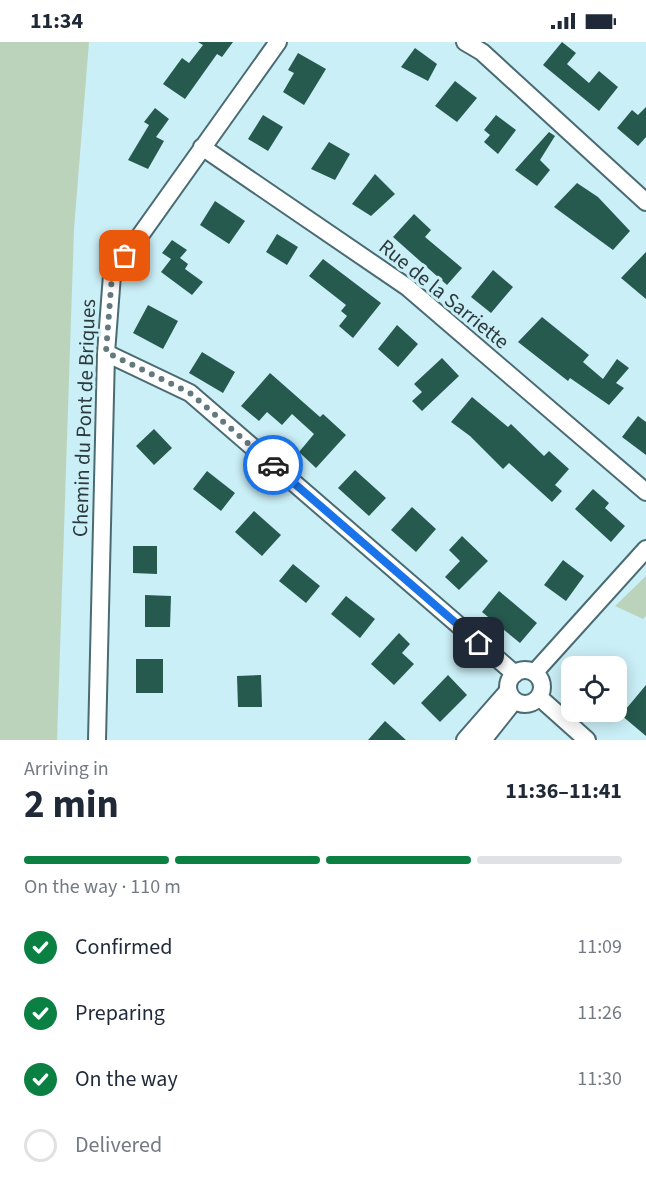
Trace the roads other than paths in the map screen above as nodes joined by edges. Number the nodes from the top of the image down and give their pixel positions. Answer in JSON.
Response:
{"nodes":[{"id":1,"x":278,"y":42,"type":"edge"},
{"id":2,"x":465,"y":42,"type":"edge"},
{"id":3,"x":202,"y":147,"type":"junction"},
{"id":4,"x":646,"y":202,"type":"edge"},
{"id":5,"x":106,"y":352,"type":"junction"},
{"id":6,"x":646,"y":492,"type":"edge"},
{"id":7,"x":646,"y":549,"type":"edge"},
{"id":8,"x":535,"y":672,"type":"junction"},
{"id":9,"x":515,"y":674,"type":"junction"},
{"id":10,"x":511,"y":696,"type":"junction"},
{"id":11,"x":540,"y":698,"type":"junction"},
{"id":12,"x":97,"y":740,"type":"edge"},
{"id":13,"x":465,"y":740,"type":"edge"},
{"id":14,"x":483,"y":740,"type":"edge"},
{"id":15,"x":587,"y":740,"type":"edge"}],
"edges":[{"from":1,"to":3,"type":"street","name":"Chemin du Pont de Briques"},
{"from":2,"to":4,"type":"street"},
{"from":3,"to":5,"type":"street","name":"Chemin du Pont de Briques"},
{"from":3,"to":6,"type":"street","name":"Rue de la Sarriette"},
{"from":5,"to":9,"type":"street"},
{"from":5,"to":12,"type":"street","name":"Chemin du Pont de Briques"},
{"from":7,"to":8,"type":"street"},
{"from":8,"to":9,"type":"street"},
{"from":8,"to":11,"type":"street"},
{"from":9,"to":10,"type":"street"},
{"from":10,"to":11,"type":"street"},
{"from":10,"to":13,"type":"street"},
{"from":10,"to":14,"type":"street"},
{"from":11,"to":15,"type":"street"}]}
